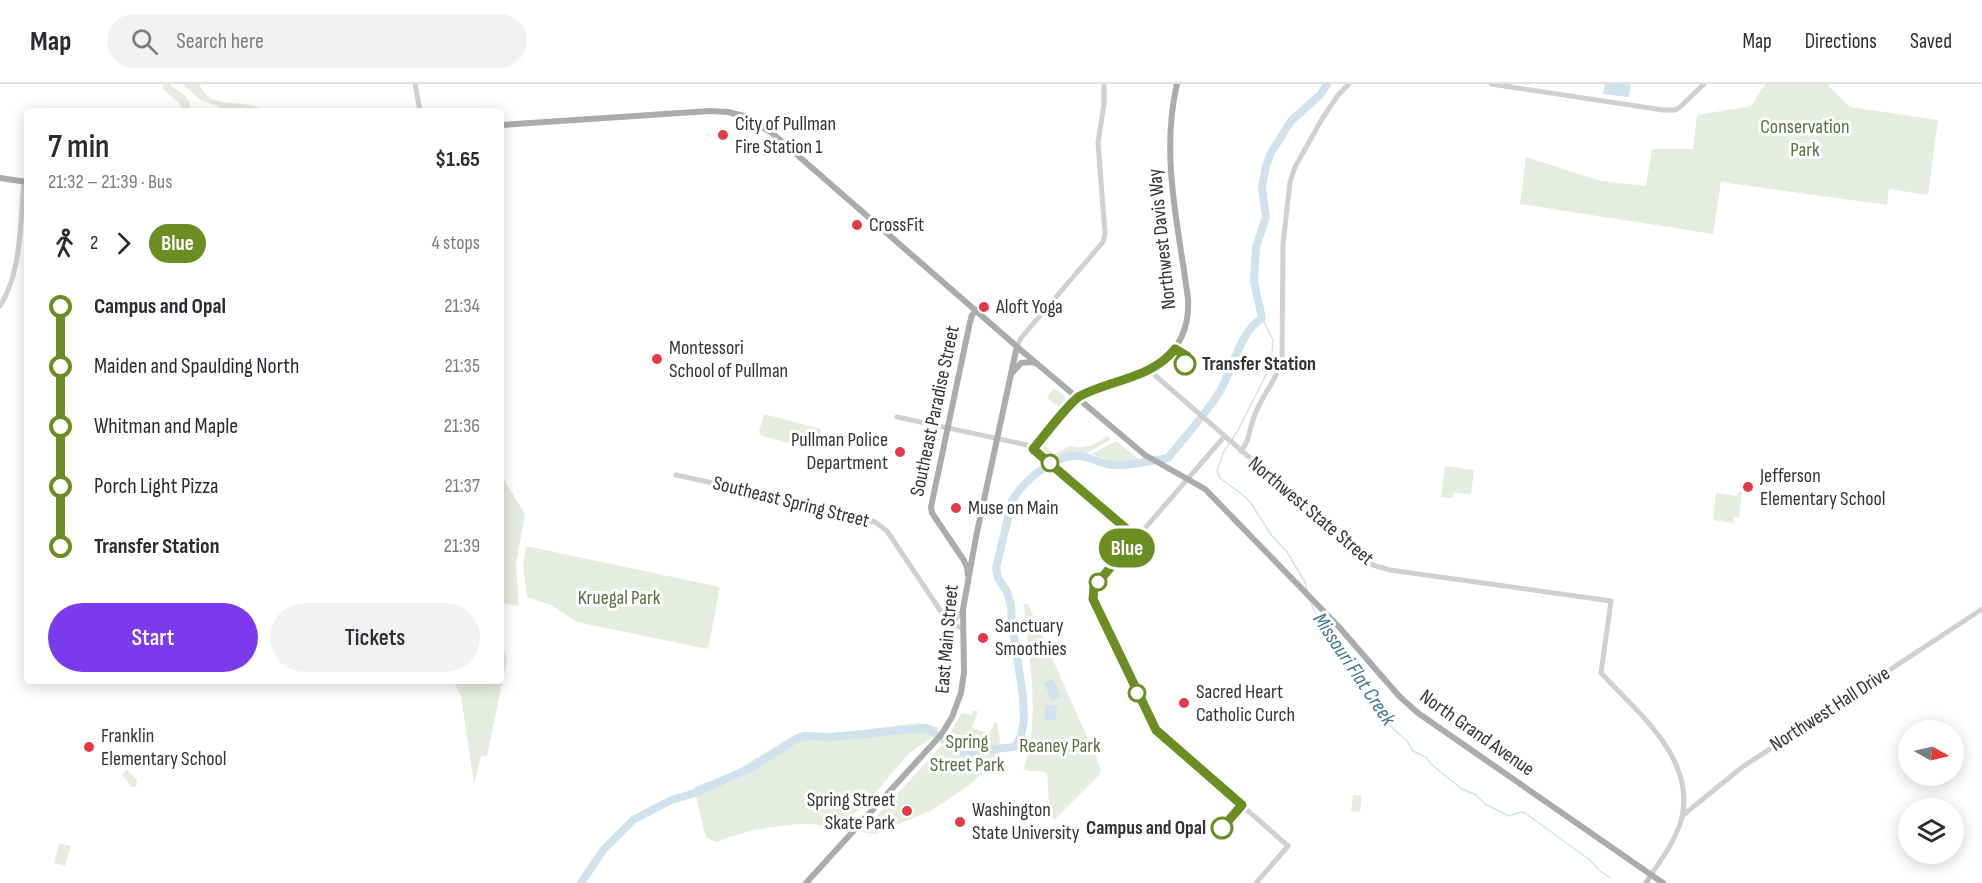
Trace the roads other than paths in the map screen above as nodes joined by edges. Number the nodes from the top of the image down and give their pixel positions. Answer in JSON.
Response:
{"nodes":[{"id":1,"x":415,"y":84,"type":"edge"},
{"id":2,"x":1104,"y":84,"type":"edge"},
{"id":3,"x":1176,"y":84,"type":"edge"},
{"id":4,"x":1349,"y":84,"type":"edge"},
{"id":5,"x":1491,"y":84,"type":"edge"},
{"id":6,"x":1704,"y":84,"type":"edge"},
{"id":7,"x":419,"y":108,"type":"edge"},
{"id":8,"x":504,"y":125,"type":"edge"},
{"id":9,"x":0,"y":178,"type":"edge"},
{"id":10,"x":24,"y":182,"type":"edge"},
{"id":11,"x":24,"y":190,"type":"edge"},
{"id":12,"x":0,"y":306,"type":"edge"},
{"id":13,"x":977,"y":310,"type":"junction"},
{"id":14,"x":1017,"y":346,"type":"junction"},
{"id":15,"x":1043,"y":367,"type":"junction"},
{"id":16,"x":1149,"y":370,"type":"junction"},
{"id":17,"x":1009,"y":386,"type":"junction"},
{"id":18,"x":1078,"y":397,"type":"junction"},
{"id":19,"x":897,"y":417,"type":"dead end"},
{"id":20,"x":948,"y":428,"type":"junction"},
{"id":21,"x":997,"y":438,"type":"junction"},
{"id":22,"x":1225,"y":438,"type":"junction"},
{"id":23,"x":1033,"y":449,"type":"junction"},
{"id":24,"x":1241,"y":451,"type":"junction"},
{"id":25,"x":676,"y":475,"type":"dead end"},
{"id":26,"x":1187,"y":478,"type":"junction"},
{"id":27,"x":1136,"y":537,"type":"junction"},
{"id":28,"x":975,"y":548,"type":"junction"},
{"id":29,"x":963,"y":559,"type":"junction"},
{"id":30,"x":968,"y":582,"type":"junction"},
{"id":31,"x":963,"y":609,"type":"junction"},
{"id":32,"x":1982,"y":609,"type":"edge"},
{"id":33,"x":949,"y":622,"type":"junction"},
{"id":34,"x":962,"y":628,"type":"junction"},
{"id":35,"x":1682,"y":816,"type":"junction"},
{"id":36,"x":1651,"y":875,"type":"junction"},
{"id":37,"x":806,"y":883,"type":"edge"},
{"id":38,"x":1256,"y":883,"type":"edge"},
{"id":39,"x":1646,"y":883,"type":"edge"},
{"id":40,"x":1663,"y":883,"type":"edge"}],
"edges":[{"from":1,"to":7,"type":"street"},
{"from":2,"to":14,"type":"street"},
{"from":3,"to":16,"type":"main road","name":"Northwest Davis Way"},
{"from":4,"to":24,"type":"street"},
{"from":5,"to":6,"type":"street"},
{"from":8,"to":13,"type":"main road"},
{"from":9,"to":10,"type":"main road"},
{"from":11,"to":12,"type":"street"},
{"from":13,"to":14,"type":"main road"},
{"from":13,"to":20,"type":"main road","name":"Southeast Paradise Street"},
{"from":14,"to":15,"type":"main road"},
{"from":14,"to":17,"type":"main road","name":"East Main Street"},
{"from":15,"to":17,"type":"main road"},
{"from":15,"to":18,"type":"main road","name":"North Grand Avenue"},
{"from":16,"to":18,"type":"main road","name":"Northwest Davis Way"},
{"from":16,"to":22,"type":"street","name":"Northwest State Street"},
{"from":17,"to":21,"type":"main road","name":"East Main Street"},
{"from":18,"to":23,"type":"street"},
{"from":18,"to":26,"type":"main road","name":"North Grand Avenue"},
{"from":19,"to":20,"type":"street"},
{"from":20,"to":21,"type":"street"},
{"from":20,"to":29,"type":"main road","name":"Southeast Paradise Street"},
{"from":21,"to":23,"type":"street"},
{"from":21,"to":28,"type":"main road","name":"East Main Street"},
{"from":22,"to":24,"type":"street","name":"Northwest State Street"},
{"from":22,"to":26,"type":"street"},
{"from":23,"to":27,"type":"street"},
{"from":24,"to":35,"type":"street","name":"Northwest State Street"},
{"from":25,"to":33,"type":"street","name":"Southeast Spring Street"},
{"from":26,"to":27,"type":"street"},
{"from":26,"to":36,"type":"main road","name":"North Grand Avenue"},
{"from":27,"to":38,"type":"street"},
{"from":28,"to":29,"type":"main road"},
{"from":28,"to":30,"type":"main road","name":"East Main Street"},
{"from":29,"to":30,"type":"main road","name":"Southeast Paradise Street"},
{"from":30,"to":31,"type":"main road","name":"East Main Street"},
{"from":31,"to":33,"type":"street"},
{"from":31,"to":34,"type":"main road","name":"East Main Street"},
{"from":32,"to":35,"type":"street","name":"Northwest Hall Drive"},
{"from":33,"to":34,"type":"street","name":"Southeast Spring Street"},
{"from":34,"to":37,"type":"main road","name":"East Main Street"},
{"from":35,"to":36,"type":"street"},
{"from":36,"to":39,"type":"main road"},
{"from":36,"to":40,"type":"main road","name":"North Grand Avenue"}]}
